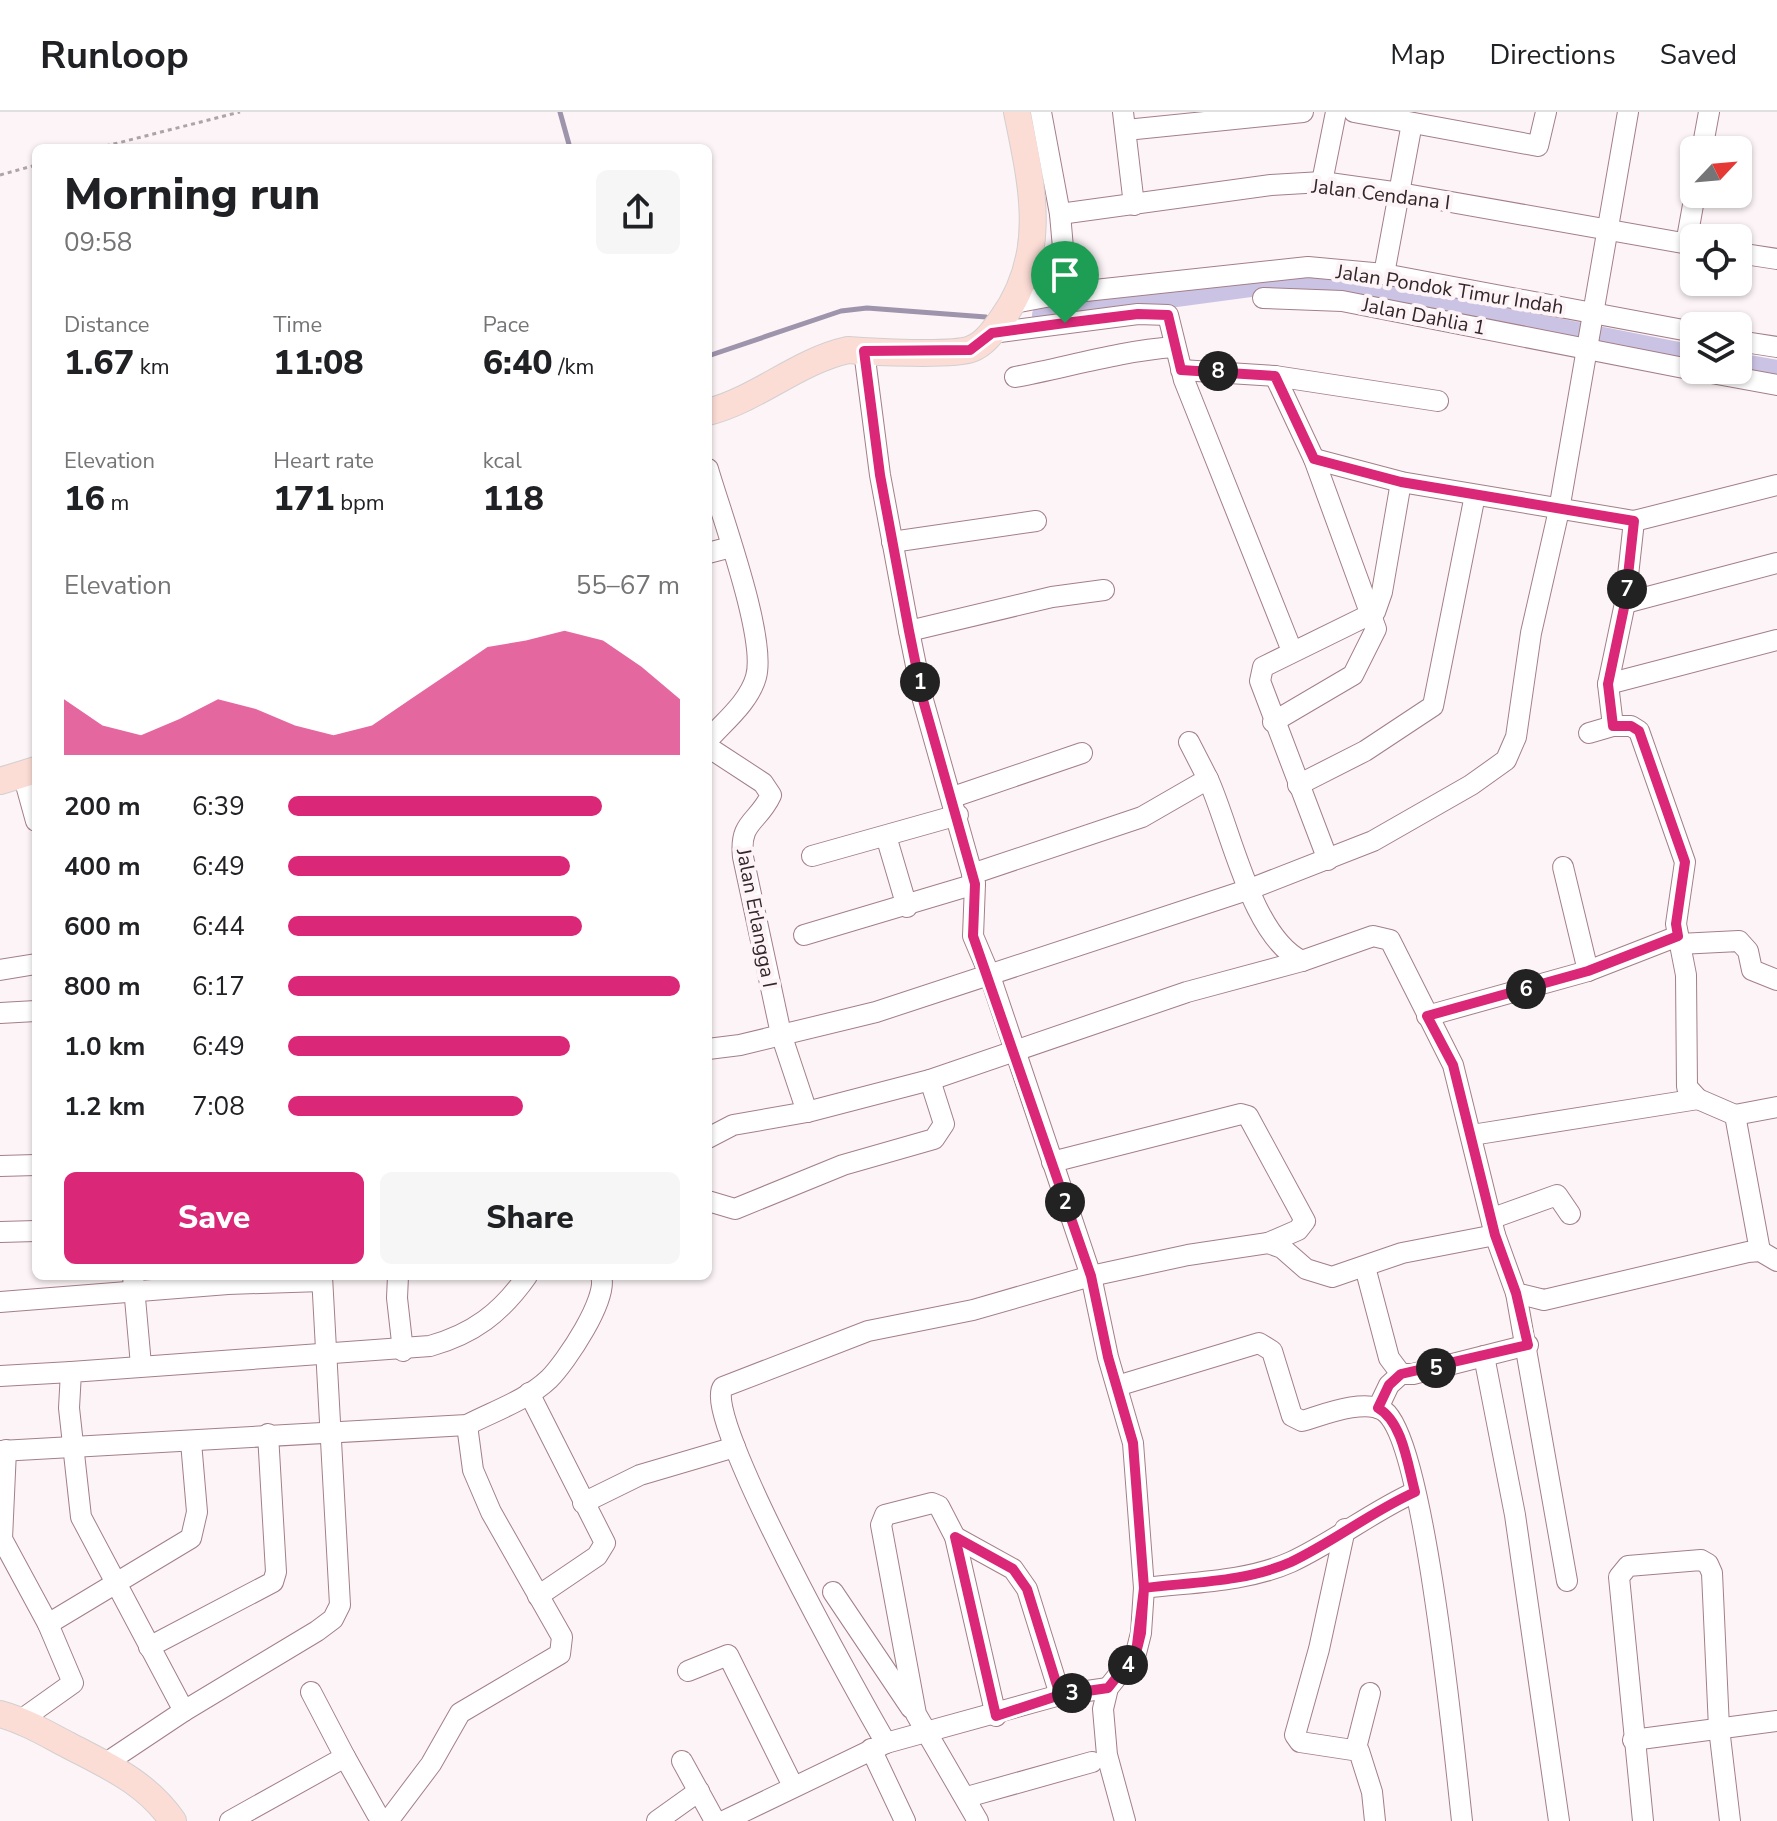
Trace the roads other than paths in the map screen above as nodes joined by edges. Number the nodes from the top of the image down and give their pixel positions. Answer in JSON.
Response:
{"nodes":[{"id":1,"x":1017,"y":112,"type":"edge"},
{"id":2,"x":1041,"y":112,"type":"edge"},
{"id":3,"x":1303,"y":112,"type":"edge"},
{"id":4,"x":1336,"y":112,"type":"edge"},
{"id":5,"x":1354,"y":112,"type":"edge"},
{"id":6,"x":1546,"y":112,"type":"edge"},
{"id":7,"x":1628,"y":112,"type":"edge"},
{"id":8,"x":1709,"y":112,"type":"edge"},
{"id":9,"x":1125,"y":121,"type":"edge"},
{"id":10,"x":1412,"y":123,"type":"junction"},
{"id":11,"x":1705,"y":136,"type":"edge"},
{"id":12,"x":1322,"y":182,"type":"junction"},
{"id":13,"x":1400,"y":193,"type":"junction"},
{"id":14,"x":1134,"y":205,"type":"junction"},
{"id":15,"x":1060,"y":214,"type":"junction"},
{"id":16,"x":1606,"y":228,"type":"junction"},
{"id":17,"x":1680,"y":242,"type":"edge"},
{"id":18,"x":1752,"y":255,"type":"edge"},
{"id":19,"x":1777,"y":259,"type":"edge"},
{"id":20,"x":1384,"y":274,"type":"junction"},
{"id":21,"x":1067,"y":293,"type":"junction"},
{"id":22,"x":1263,"y":298,"type":"dead end"},
{"id":23,"x":1014,"y":303,"type":"junction"},
{"id":24,"x":1588,"y":330,"type":"junction"},
{"id":25,"x":1680,"y":332,"type":"edge"},
{"id":26,"x":992,"y":333,"type":"junction"},
{"id":27,"x":1752,"y":343,"type":"edge"},
{"id":28,"x":1174,"y":347,"type":"junction"},
{"id":29,"x":1777,"y":347,"type":"edge"},
{"id":30,"x":864,"y":351,"type":"junction"},
{"id":31,"x":1680,"y":365,"type":"edge"},
{"id":32,"x":1181,"y":370,"type":"junction"},
{"id":33,"x":1275,"y":376,"type":"junction"},
{"id":34,"x":1015,"y":377,"type":"dead end"},
{"id":35,"x":1752,"y":380,"type":"edge"},
{"id":36,"x":1777,"y":385,"type":"edge"},
{"id":37,"x":1438,"y":401,"type":"dead end"},
{"id":38,"x":712,"y":410,"type":"edge"},
{"id":39,"x":1314,"y":459,"type":"junction"},
{"id":40,"x":1401,"y":482,"type":"junction"},
{"id":41,"x":712,"y":483,"type":"edge"},
{"id":42,"x":1777,"y":485,"type":"edge"},
{"id":43,"x":1475,"y":495,"type":"junction"},
{"id":44,"x":1559,"y":510,"type":"junction"},
{"id":45,"x":1036,"y":521,"type":"dead end"},
{"id":46,"x":1634,"y":521,"type":"junction"},
{"id":47,"x":892,"y":542,"type":"junction"},
{"id":48,"x":731,"y":547,"type":"junction"},
{"id":49,"x":712,"y":552,"type":"edge"},
{"id":50,"x":1777,"y":563,"type":"edge"},
{"id":51,"x":1104,"y":590,"type":"dead end"},
{"id":52,"x":1625,"y":603,"type":"junction"},
{"id":53,"x":1371,"y":615,"type":"junction"},
{"id":54,"x":909,"y":631,"type":"junction"},
{"id":55,"x":1777,"y":640,"type":"edge"},
{"id":56,"x":1292,"y":651,"type":"junction"},
{"id":57,"x":1608,"y":684,"type":"junction"},
{"id":58,"x":1273,"y":722,"type":"junction"},
{"id":59,"x":1613,"y":726,"type":"junction"},
{"id":60,"x":1589,"y":733,"type":"dead end"},
{"id":61,"x":712,"y":735,"type":"edge"},
{"id":62,"x":1189,"y":742,"type":"dead end"},
{"id":63,"x":712,"y":750,"type":"edge"},
{"id":64,"x":1082,"y":753,"type":"dead end"},
{"id":65,"x":20,"y":775,"type":"edge"},
{"id":66,"x":1208,"y":779,"type":"junction"},
{"id":67,"x":1298,"y":785,"type":"junction"},
{"id":68,"x":956,"y":806,"type":"junction"},
{"id":69,"x":32,"y":810,"type":"edge"},
{"id":70,"x":886,"y":836,"type":"junction"},
{"id":71,"x":812,"y":856,"type":"dead end"},
{"id":72,"x":1328,"y":860,"type":"junction"},
{"id":73,"x":1563,"y":867,"type":"dead end"},
{"id":74,"x":973,"y":879,"type":"junction"},
{"id":75,"x":1250,"y":889,"type":"junction"},
{"id":76,"x":907,"y":907,"type":"junction"},
{"id":77,"x":804,"y":935,"type":"dead end"},
{"id":78,"x":1679,"y":940,"type":"junction"},
{"id":79,"x":1302,"y":961,"type":"junction"},
{"id":80,"x":32,"y":965,"type":"edge"},
{"id":81,"x":0,"y":970,"type":"edge"},
{"id":82,"x":1588,"y":971,"type":"junction"},
{"id":83,"x":990,"y":976,"type":"junction"},
{"id":84,"x":1777,"y":980,"type":"edge"},
{"id":85,"x":32,"y":1011,"type":"edge"},
{"id":86,"x":0,"y":1013,"type":"edge"},
{"id":87,"x":1427,"y":1016,"type":"junction"},
{"id":88,"x":781,"y":1034,"type":"junction"},
{"id":89,"x":712,"y":1048,"type":"edge"},
{"id":90,"x":1013,"y":1050,"type":"junction"},
{"id":91,"x":930,"y":1080,"type":"junction"},
{"id":92,"x":1698,"y":1099,"type":"junction"},
{"id":93,"x":1777,"y":1107,"type":"edge"},
{"id":94,"x":807,"y":1112,"type":"junction"},
{"id":95,"x":1735,"y":1115,"type":"junction"},
{"id":96,"x":1472,"y":1135,"type":"junction"},
{"id":97,"x":712,"y":1136,"type":"edge"},
{"id":98,"x":1052,"y":1162,"type":"junction"},
{"id":99,"x":32,"y":1165,"type":"edge"},
{"id":100,"x":0,"y":1166,"type":"edge"},
{"id":101,"x":712,"y":1202,"type":"edge"},
{"id":102,"x":1570,"y":1214,"type":"dead end"},
{"id":103,"x":1494,"y":1227,"type":"junction"},
{"id":104,"x":32,"y":1231,"type":"edge"},
{"id":105,"x":0,"y":1232,"type":"edge"},
{"id":106,"x":1268,"y":1243,"type":"junction"},
{"id":107,"x":1769,"y":1256,"type":"edge"},
{"id":108,"x":1365,"y":1267,"type":"junction"},
{"id":109,"x":1091,"y":1276,"type":"junction"},
{"id":110,"x":64,"y":1280,"type":"edge"},
{"id":111,"x":227,"y":1280,"type":"edge"},
{"id":112,"x":322,"y":1280,"type":"edge"},
{"id":113,"x":398,"y":1280,"type":"edge"},
{"id":114,"x":524,"y":1280,"type":"edge"},
{"id":115,"x":601,"y":1280,"type":"edge"},
{"id":116,"x":134,"y":1284,"type":"edge"},
{"id":117,"x":1516,"y":1293,"type":"junction"},
{"id":118,"x":65,"y":1297,"type":"junction"},
{"id":119,"x":0,"y":1302,"type":"edge"},
{"id":120,"x":1528,"y":1345,"type":"junction"},
{"id":121,"x":403,"y":1351,"type":"junction"},
{"id":122,"x":327,"y":1354,"type":"junction"},
{"id":123,"x":1484,"y":1356,"type":"junction"},
{"id":124,"x":141,"y":1365,"type":"junction"},
{"id":125,"x":71,"y":1372,"type":"junction"},
{"id":126,"x":1401,"y":1374,"type":"junction"},
{"id":127,"x":0,"y":1376,"type":"edge"},
{"id":128,"x":1117,"y":1386,"type":"junction"},
{"id":129,"x":529,"y":1393,"type":"junction"},
{"id":130,"x":1378,"y":1408,"type":"junction"},
{"id":131,"x":467,"y":1425,"type":"junction"},
{"id":132,"x":331,"y":1431,"type":"junction"},
{"id":133,"x":268,"y":1434,"type":"junction"},
{"id":134,"x":191,"y":1442,"type":"junction"},
{"id":135,"x":72,"y":1446,"type":"junction"},
{"id":136,"x":735,"y":1447,"type":"junction"},
{"id":137,"x":3,"y":1450,"type":"edge"},
{"id":138,"x":1415,"y":1492,"type":"junction"},
{"id":139,"x":583,"y":1503,"type":"junction"},
{"id":140,"x":1345,"y":1529,"type":"junction"},
{"id":141,"x":955,"y":1537,"type":"junction"},
{"id":142,"x":115,"y":1581,"type":"junction"},
{"id":143,"x":1567,"y":1581,"type":"dead end"},
{"id":144,"x":1144,"y":1588,"type":"junction"},
{"id":145,"x":833,"y":1592,"type":"dead end"},
{"id":146,"x":538,"y":1596,"type":"junction"},
{"id":147,"x":48,"y":1624,"type":"junction"},
{"id":148,"x":149,"y":1647,"type":"junction"},
{"id":149,"x":688,"y":1671,"type":"dead end"},
{"id":150,"x":1108,"y":1688,"type":"junction"},
{"id":151,"x":311,"y":1692,"type":"dead end"},
{"id":152,"x":1370,"y":1693,"type":"dead end"},
{"id":153,"x":1060,"y":1695,"type":"junction"},
{"id":154,"x":184,"y":1711,"type":"junction"},
{"id":155,"x":996,"y":1716,"type":"junction"},
{"id":156,"x":10,"y":1717,"type":"edge"},
{"id":157,"x":1777,"y":1721,"type":"edge"},
{"id":158,"x":921,"y":1723,"type":"junction"},
{"id":159,"x":1719,"y":1728,"type":"junction"},
{"id":160,"x":1633,"y":1740,"type":"junction"},
{"id":161,"x":878,"y":1746,"type":"junction"},
{"id":162,"x":1356,"y":1748,"type":"junction"},
{"id":163,"x":345,"y":1757,"type":"junction"},
{"id":164,"x":682,"y":1761,"type":"dead end"},
{"id":165,"x":1092,"y":1762,"type":"dead end"},
{"id":166,"x":106,"y":1763,"type":"junction"},
{"id":167,"x":793,"y":1786,"type":"junction"},
{"id":168,"x":699,"y":1791,"type":"junction"},
{"id":169,"x":967,"y":1797,"type":"junction"},
{"id":170,"x":382,"y":1817,"type":"edge"},
{"id":171,"x":173,"y":1821,"type":"edge"},
{"id":172,"x":230,"y":1821,"type":"edge"},
{"id":173,"x":657,"y":1821,"type":"edge"},
{"id":174,"x":715,"y":1821,"type":"edge"},
{"id":175,"x":724,"y":1821,"type":"edge"},
{"id":176,"x":905,"y":1821,"type":"edge"},
{"id":177,"x":978,"y":1821,"type":"edge"},
{"id":178,"x":1125,"y":1821,"type":"edge"},
{"id":179,"x":1375,"y":1821,"type":"edge"},
{"id":180,"x":1462,"y":1821,"type":"edge"},
{"id":181,"x":1559,"y":1821,"type":"edge"},
{"id":182,"x":1643,"y":1821,"type":"edge"},
{"id":183,"x":1730,"y":1821,"type":"edge"}],
"edges":[{"from":1,"to":23,"type":"main road"},
{"from":2,"to":15,"type":"street"},
{"from":3,"to":9,"type":"street"},
{"from":4,"to":12,"type":"street"},
{"from":5,"to":10,"type":"street"},
{"from":6,"to":10,"type":"street"},
{"from":7,"to":16,"type":"street"},
{"from":8,"to":11,"type":"street"},
{"from":9,"to":14,"type":"street"},
{"from":10,"to":13,"type":"street"},
{"from":12,"to":13,"type":"street","name":"Jalan Cendana I"},
{"from":12,"to":14,"type":"street","name":"Jalan Cendana I"},
{"from":13,"to":16,"type":"street","name":"Jalan Cendana I"},
{"from":13,"to":20,"type":"street"},
{"from":14,"to":15,"type":"street","name":"Jalan Cendana I"},
{"from":15,"to":21,"type":"street"},
{"from":16,"to":17,"type":"street","name":"Jalan Cendana I"},
{"from":16,"to":24,"type":"street"},
{"from":18,"to":19,"type":"street"},
{"from":20,"to":21,"type":"street","name":"Jalan Pondok Timur Indah"},
{"from":20,"to":24,"type":"street","name":"Jalan Pondok Timur Indah"},
{"from":21,"to":23,"type":"street","name":"Jalan Pondok Timur Indah"},
{"from":22,"to":24,"type":"street","name":"Jalan Dahlia 1"},
{"from":23,"to":26,"type":"main road"},
{"from":24,"to":25,"type":"street","name":"Jalan Pondok Timur Indah"},
{"from":24,"to":31,"type":"street","name":"Jalan Pondok Timur Indah"},
{"from":24,"to":44,"type":"street"},
{"from":26,"to":28,"type":"street"},
{"from":26,"to":30,"type":"main road"},
{"from":27,"to":29,"type":"street"},
{"from":28,"to":32,"type":"street"},
{"from":28,"to":34,"type":"street"},
{"from":30,"to":38,"type":"main road"},
{"from":30,"to":47,"type":"street"},
{"from":32,"to":33,"type":"street"},
{"from":32,"to":56,"type":"street"},
{"from":33,"to":37,"type":"street"},
{"from":33,"to":39,"type":"street"},
{"from":35,"to":36,"type":"street","name":"Jalan Pondok Timur Indah"},
{"from":39,"to":40,"type":"street"},
{"from":39,"to":53,"type":"street"},
{"from":40,"to":43,"type":"street"},
{"from":40,"to":53,"type":"street"},
{"from":41,"to":48,"type":"street"},
{"from":42,"to":46,"type":"street"},
{"from":43,"to":44,"type":"street"},
{"from":43,"to":67,"type":"street"},
{"from":44,"to":46,"type":"street"},
{"from":44,"to":72,"type":"street"},
{"from":45,"to":47,"type":"street"},
{"from":46,"to":52,"type":"street"},
{"from":47,"to":54,"type":"street"},
{"from":48,"to":49,"type":"street"},
{"from":48,"to":61,"type":"street"},
{"from":50,"to":52,"type":"street"},
{"from":51,"to":54,"type":"street"},
{"from":52,"to":57,"type":"street"},
{"from":53,"to":56,"type":"street"},
{"from":53,"to":58,"type":"street"},
{"from":54,"to":68,"type":"street"},
{"from":55,"to":57,"type":"street"},
{"from":56,"to":58,"type":"street"},
{"from":57,"to":59,"type":"street"},
{"from":58,"to":67,"type":"street"},
{"from":59,"to":60,"type":"street"},
{"from":59,"to":78,"type":"street"},
{"from":62,"to":66,"type":"street"},
{"from":63,"to":88,"type":"street","name":"Jalan Erlangga I"},
{"from":64,"to":68,"type":"street"},
{"from":65,"to":69,"type":"street"},
{"from":66,"to":74,"type":"street"},
{"from":66,"to":75,"type":"street"},
{"from":67,"to":72,"type":"street"},
{"from":68,"to":70,"type":"street"},
{"from":68,"to":74,"type":"street"},
{"from":70,"to":71,"type":"street"},
{"from":70,"to":76,"type":"street"},
{"from":72,"to":75,"type":"street"},
{"from":73,"to":82,"type":"street"},
{"from":74,"to":76,"type":"street"},
{"from":74,"to":83,"type":"street"},
{"from":75,"to":79,"type":"street"},
{"from":75,"to":83,"type":"street"},
{"from":76,"to":77,"type":"street"},
{"from":78,"to":82,"type":"street"},
{"from":78,"to":84,"type":"street"},
{"from":78,"to":92,"type":"street"},
{"from":79,"to":87,"type":"street"},
{"from":79,"to":90,"type":"street"},
{"from":80,"to":81,"type":"street"},
{"from":82,"to":87,"type":"street"},
{"from":83,"to":88,"type":"street"},
{"from":83,"to":90,"type":"street"},
{"from":85,"to":86,"type":"street"},
{"from":87,"to":96,"type":"street"},
{"from":88,"to":89,"type":"street"},
{"from":88,"to":94,"type":"street"},
{"from":90,"to":91,"type":"street"},
{"from":90,"to":98,"type":"street"},
{"from":91,"to":94,"type":"street"},
{"from":91,"to":101,"type":"street"},
{"from":92,"to":95,"type":"street"},
{"from":92,"to":96,"type":"street"},
{"from":93,"to":95,"type":"street"},
{"from":94,"to":97,"type":"street"},
{"from":95,"to":107,"type":"street"},
{"from":96,"to":103,"type":"street"},
{"from":98,"to":106,"type":"street"},
{"from":98,"to":109,"type":"street"},
{"from":99,"to":100,"type":"street"},
{"from":102,"to":103,"type":"street"},
{"from":103,"to":108,"type":"street"},
{"from":103,"to":117,"type":"street"},
{"from":104,"to":105,"type":"street"},
{"from":106,"to":108,"type":"street"},
{"from":106,"to":109,"type":"street"},
{"from":107,"to":117,"type":"street"},
{"from":108,"to":126,"type":"street"},
{"from":109,"to":128,"type":"street"},
{"from":109,"to":136,"type":"street"},
{"from":110,"to":118,"type":"street"},
{"from":111,"to":116,"type":"street"},
{"from":112,"to":122,"type":"street"},
{"from":113,"to":121,"type":"street"},
{"from":114,"to":121,"type":"street"},
{"from":115,"to":129,"type":"street"},
{"from":116,"to":118,"type":"street"},
{"from":116,"to":124,"type":"street"},
{"from":117,"to":120,"type":"street"},
{"from":118,"to":119,"type":"street"},
{"from":120,"to":123,"type":"street"},
{"from":120,"to":143,"type":"street"},
{"from":121,"to":122,"type":"street"},
{"from":122,"to":124,"type":"street"},
{"from":122,"to":132,"type":"street"},
{"from":123,"to":126,"type":"street"},
{"from":123,"to":181,"type":"street"},
{"from":124,"to":125,"type":"street"},
{"from":125,"to":127,"type":"street"},
{"from":125,"to":135,"type":"street"},
{"from":126,"to":130,"type":"street"},
{"from":128,"to":130,"type":"street"},
{"from":128,"to":144,"type":"street"},
{"from":129,"to":131,"type":"street"},
{"from":129,"to":139,"type":"street"},
{"from":130,"to":138,"type":"street"},
{"from":131,"to":132,"type":"street"},
{"from":131,"to":146,"type":"street"},
{"from":132,"to":133,"type":"street"},
{"from":132,"to":154,"type":"street"},
{"from":133,"to":134,"type":"street"},
{"from":133,"to":148,"type":"street"},
{"from":134,"to":135,"type":"street"},
{"from":134,"to":142,"type":"street"},
{"from":135,"to":137,"type":"street"},
{"from":135,"to":142,"type":"street"},
{"from":136,"to":139,"type":"street"},
{"from":136,"to":161,"type":"street"},
{"from":137,"to":147,"type":"street"},
{"from":138,"to":140,"type":"street"},
{"from":138,"to":180,"type":"street"},
{"from":139,"to":146,"type":"street"},
{"from":140,"to":144,"type":"street"},
{"from":140,"to":162,"type":"street"},
{"from":141,"to":153,"type":"street"},
{"from":141,"to":155,"type":"street"},
{"from":141,"to":158,"type":"street"},
{"from":142,"to":147,"type":"street"},
{"from":142,"to":148,"type":"street"},
{"from":144,"to":150,"type":"street"},
{"from":145,"to":158,"type":"street"},
{"from":146,"to":170,"type":"street"},
{"from":147,"to":156,"type":"street"},
{"from":148,"to":154,"type":"street"},
{"from":149,"to":167,"type":"street"},
{"from":150,"to":153,"type":"street"},
{"from":150,"to":178,"type":"street"},
{"from":151,"to":163,"type":"street"},
{"from":152,"to":162,"type":"street"},
{"from":153,"to":155,"type":"street"},
{"from":154,"to":166,"type":"street"},
{"from":155,"to":158,"type":"street"},
{"from":156,"to":166,"type":"main road"},
{"from":157,"to":159,"type":"street"},
{"from":158,"to":161,"type":"street"},
{"from":158,"to":169,"type":"street"},
{"from":159,"to":160,"type":"street"},
{"from":159,"to":160,"type":"street"},
{"from":159,"to":183,"type":"street"},
{"from":160,"to":182,"type":"street"},
{"from":161,"to":167,"type":"street"},
{"from":161,"to":176,"type":"street"},
{"from":162,"to":179,"type":"street"},
{"from":163,"to":170,"type":"street"},
{"from":163,"to":172,"type":"street"},
{"from":164,"to":168,"type":"street"},
{"from":165,"to":169,"type":"street"},
{"from":166,"to":171,"type":"main road"},
{"from":167,"to":175,"type":"street"},
{"from":168,"to":173,"type":"street"},
{"from":168,"to":174,"type":"street"},
{"from":169,"to":177,"type":"street"}]}
